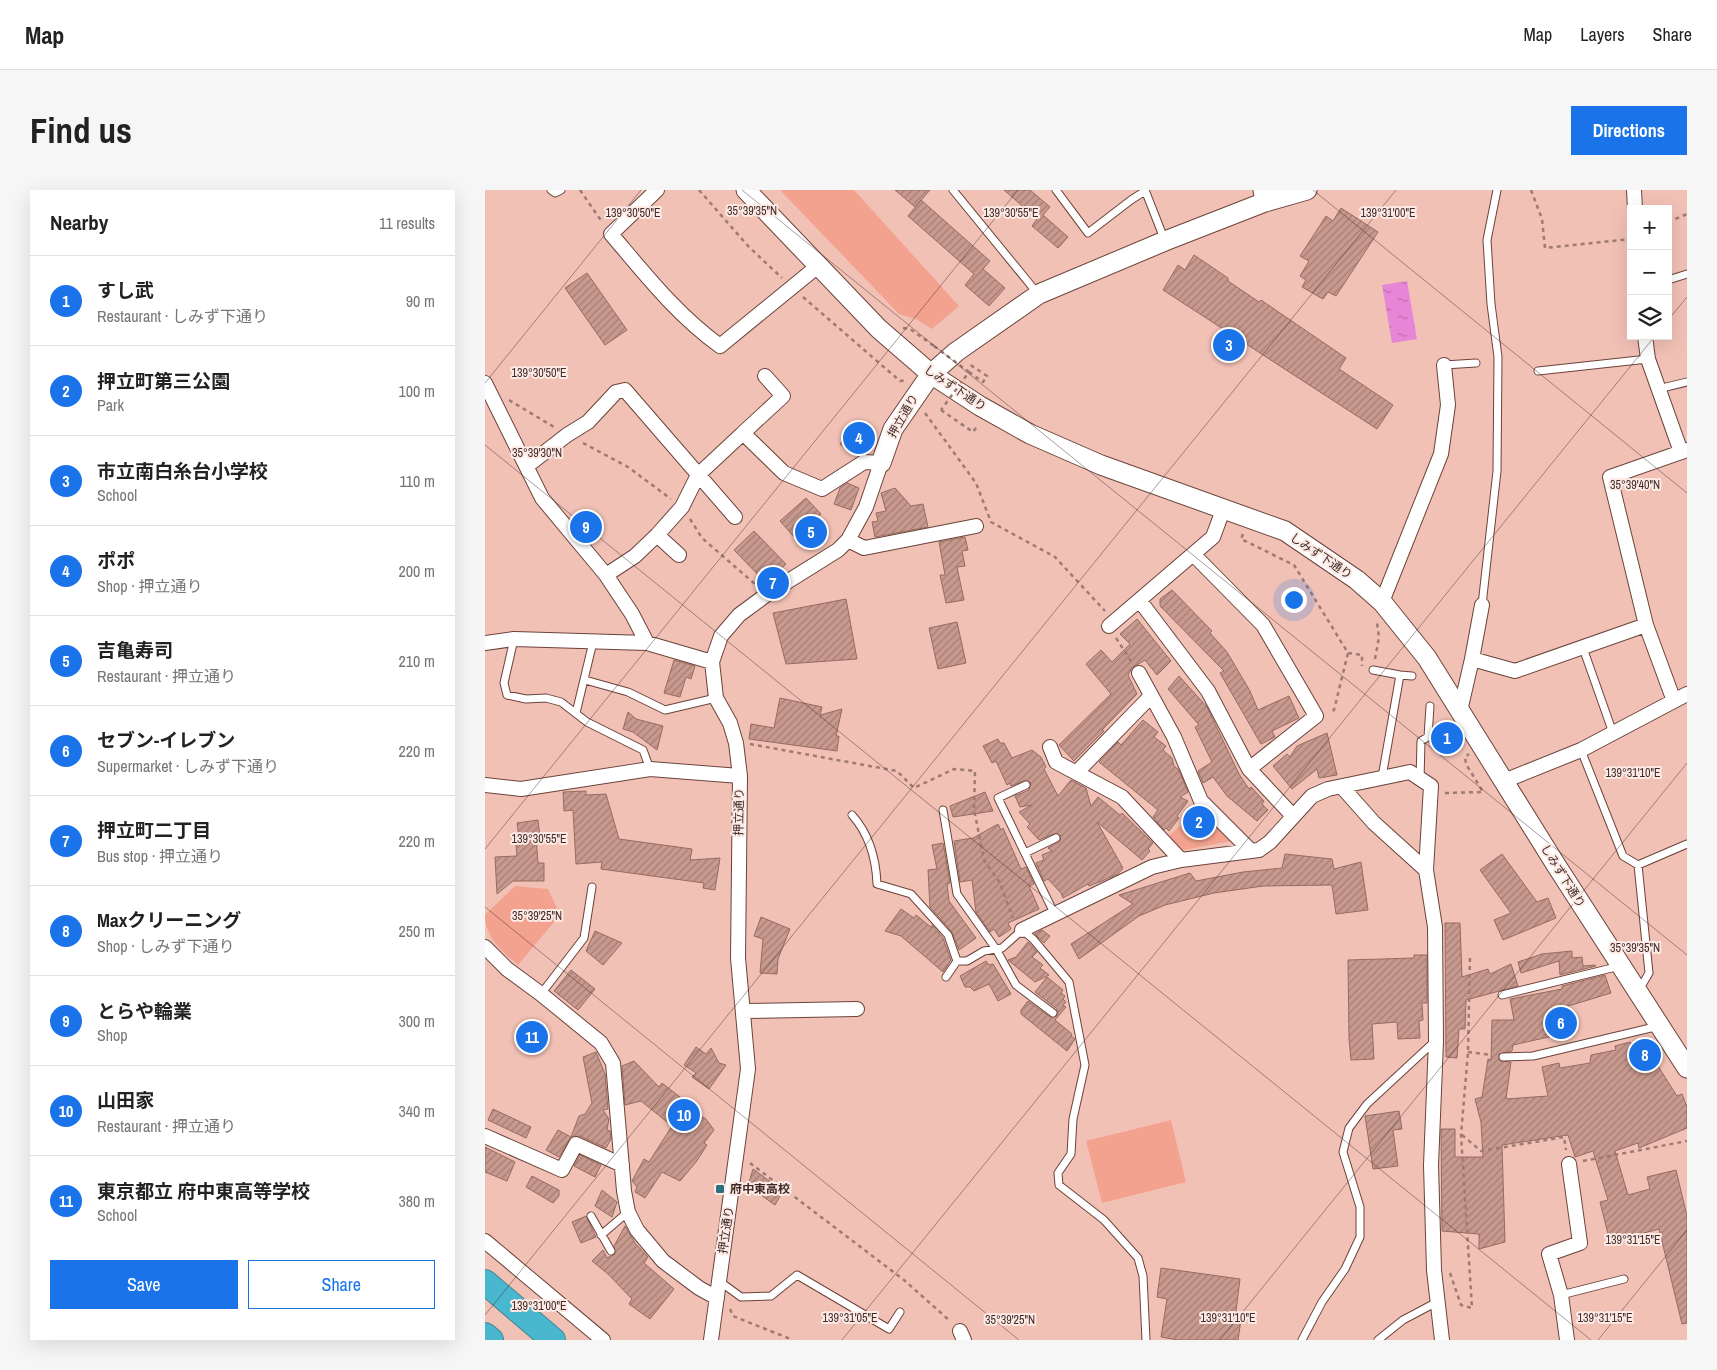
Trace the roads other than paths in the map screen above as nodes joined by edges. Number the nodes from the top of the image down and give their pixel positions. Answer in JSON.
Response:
{"nodes":[{"id":1,"x":551,"y":190,"type":"edge"},
{"id":2,"x":561,"y":190,"type":"edge"},
{"id":3,"x":657,"y":190,"type":"edge"},
{"id":4,"x":746,"y":190,"type":"edge"},
{"id":5,"x":953,"y":190,"type":"edge"},
{"id":6,"x":1056,"y":190,"type":"edge"},
{"id":7,"x":1307,"y":190,"type":"edge"},
{"id":8,"x":1497,"y":190,"type":"edge"},
{"id":9,"x":1634,"y":190,"type":"edge"},
{"id":10,"x":1145,"y":191,"type":"edge"},
{"id":11,"x":1264,"y":196,"type":"edge"},
{"id":12,"x":1635,"y":205,"type":"edge"},
{"id":13,"x":1165,"y":241,"type":"junction"},
{"id":14,"x":818,"y":266,"type":"junction"},
{"id":15,"x":1687,"y":274,"type":"edge"},
{"id":16,"x":1672,"y":279,"type":"edge"},
{"id":17,"x":1039,"y":294,"type":"junction"},
{"id":18,"x":1645,"y":340,"type":"edge"},
{"id":19,"x":1647,"y":359,"type":"junction"},
{"id":20,"x":1476,"y":363,"type":"dead end"},
{"id":21,"x":1444,"y":365,"type":"joint"},
{"id":22,"x":1538,"y":371,"type":"dead end"},
{"id":23,"x":931,"y":374,"type":"junction"},
{"id":24,"x":765,"y":376,"type":"dead end"},
{"id":25,"x":1687,"y":382,"type":"edge"},
{"id":26,"x":487,"y":386,"type":"edge"},
{"id":27,"x":1659,"y":389,"type":"junction"},
{"id":28,"x":743,"y":434,"type":"junction"},
{"id":29,"x":1684,"y":451,"type":"edge"},
{"id":30,"x":881,"y":462,"type":"junction"},
{"id":31,"x":527,"y":466,"type":"junction"},
{"id":32,"x":699,"y":475,"type":"junction"},
{"id":33,"x":1223,"y":510,"type":"junction"},
{"id":34,"x":735,"y":517,"type":"dead end"},
{"id":35,"x":976,"y":526,"type":"dead end"},
{"id":36,"x":657,"y":535,"type":"junction"},
{"id":37,"x":848,"y":540,"type":"junction"},
{"id":38,"x":679,"y":555,"type":"dead end"},
{"id":39,"x":1194,"y":556,"type":"junction"},
{"id":40,"x":606,"y":575,"type":"junction"},
{"id":41,"x":1140,"y":601,"type":"junction"},
{"id":42,"x":1482,"y":605,"type":"joint"},
{"id":43,"x":1379,"y":610,"type":"junction"},
{"id":44,"x":1646,"y":625,"type":"junction"},
{"id":45,"x":1109,"y":626,"type":"road end"},
{"id":46,"x":514,"y":639,"type":"junction"},
{"id":47,"x":593,"y":642,"type":"junction"},
{"id":48,"x":485,"y":643,"type":"edge"},
{"id":49,"x":647,"y":643,"type":"junction"},
{"id":50,"x":1583,"y":648,"type":"junction"},
{"id":51,"x":1472,"y":660,"type":"junction"},
{"id":52,"x":712,"y":662,"type":"junction"},
{"id":53,"x":1373,"y":670,"type":"road end"},
{"id":54,"x":1139,"y":673,"type":"road end"},
{"id":55,"x":1400,"y":675,"type":"junction"},
{"id":56,"x":1412,"y":676,"type":"dead end"},
{"id":57,"x":585,"y":680,"type":"junction"},
{"id":58,"x":1687,"y":694,"type":"edge"},
{"id":59,"x":1150,"y":696,"type":"junction"},
{"id":60,"x":716,"y":698,"type":"junction"},
{"id":61,"x":1674,"y":701,"type":"junction"},
{"id":62,"x":1430,"y":706,"type":"dead end"},
{"id":63,"x":1459,"y":711,"type":"junction"},
{"id":64,"x":577,"y":713,"type":"junction"},
{"id":65,"x":1613,"y":733,"type":"junction"},
{"id":66,"x":1050,"y":747,"type":"dead end"},
{"id":67,"x":1581,"y":750,"type":"junction"},
{"id":68,"x":651,"y":769,"type":"junction"},
{"id":69,"x":1249,"y":769,"type":"junction"},
{"id":70,"x":1077,"y":772,"type":"junction"},
{"id":71,"x":739,"y":776,"type":"junction"},
{"id":72,"x":1382,"y":777,"type":"junction"},
{"id":73,"x":1420,"y":780,"type":"junction"},
{"id":74,"x":1504,"y":782,"type":"junction"},
{"id":75,"x":485,"y":785,"type":"edge"},
{"id":76,"x":1026,"y":785,"type":"dead end"},
{"id":77,"x":1342,"y":787,"type":"junction"},
{"id":78,"x":943,"y":810,"type":"dead end"},
{"id":79,"x":852,"y":816,"type":"dead end"},
{"id":80,"x":1293,"y":816,"type":"junction"},
{"id":81,"x":1056,"y":838,"type":"dead end"},
{"id":82,"x":1687,"y":844,"type":"edge"},
{"id":83,"x":1250,"y":850,"type":"junction"},
{"id":84,"x":1025,"y":853,"type":"junction"},
{"id":85,"x":1181,"y":860,"type":"junction"},
{"id":86,"x":1638,"y":866,"type":"junction"},
{"id":87,"x":1426,"y":870,"type":"junction"},
{"id":88,"x":591,"y":887,"type":"dead end"},
{"id":89,"x":1055,"y":915,"type":"junction"},
{"id":90,"x":1022,"y":930,"type":"junction"},
{"id":91,"x":485,"y":947,"type":"edge"},
{"id":92,"x":996,"y":949,"type":"junction"},
{"id":93,"x":957,"y":961,"type":"junction"},
{"id":94,"x":1620,"y":966,"type":"junction"},
{"id":95,"x":946,"y":977,"type":"dead end"},
{"id":96,"x":1638,"y":993,"type":"junction"},
{"id":97,"x":541,"y":994,"type":"junction"},
{"id":98,"x":1502,"y":995,"type":"dead end"},
{"id":99,"x":857,"y":1009,"type":"dead end"},
{"id":100,"x":744,"y":1011,"type":"junction"},
{"id":101,"x":1053,"y":1013,"type":"dead end"},
{"id":102,"x":1660,"y":1026,"type":"junction"},
{"id":103,"x":1436,"y":1041,"type":"junction"},
{"id":104,"x":1503,"y":1056,"type":"road end"},
{"id":105,"x":1687,"y":1068,"type":"edge"},
{"id":106,"x":485,"y":1136,"type":"edge"},
{"id":107,"x":1569,"y":1164,"type":"dead end"},
{"id":108,"x":622,"y":1165,"type":"junction"},
{"id":109,"x":628,"y":1212,"type":"junction"},
{"id":110,"x":591,"y":1216,"type":"dead end"},
{"id":111,"x":601,"y":1235,"type":"junction"},
{"id":112,"x":485,"y":1241,"type":"edge"},
{"id":113,"x":611,"y":1251,"type":"dead end"},
{"id":114,"x":1624,"y":1279,"type":"dead end"},
{"id":115,"x":719,"y":1281,"type":"junction"},
{"id":116,"x":485,"y":1282,"type":"edge"},
{"id":117,"x":1561,"y":1295,"type":"junction"},
{"id":118,"x":717,"y":1298,"type":"junction"},
{"id":119,"x":485,"y":1299,"type":"edge"},
{"id":120,"x":1437,"y":1302,"type":"junction"},
{"id":121,"x":900,"y":1312,"type":"dead end"},
{"id":122,"x":485,"y":1334,"type":"edge"},
{"id":123,"x":491,"y":1340,"type":"edge"},
{"id":124,"x":533,"y":1340,"type":"edge"},
{"id":125,"x":553,"y":1340,"type":"edge"},
{"id":126,"x":603,"y":1340,"type":"edge"},
{"id":127,"x":711,"y":1340,"type":"edge"},
{"id":128,"x":1146,"y":1340,"type":"edge"},
{"id":129,"x":1302,"y":1340,"type":"edge"},
{"id":130,"x":1379,"y":1340,"type":"edge"},
{"id":131,"x":1442,"y":1340,"type":"edge"},
{"id":132,"x":1567,"y":1340,"type":"edge"}],
"edges":[{"from":1,"to":2,"type":"lane"},
{"from":3,"to":14,"type":"street"},
{"from":4,"to":14,"type":"street","name":"しみず下通り"},
{"from":5,"to":17,"type":"lane"},
{"from":6,"to":10,"type":"lane"},
{"from":7,"to":11,"type":"street","name":"押立通り"},
{"from":8,"to":42,"type":"lane"},
{"from":9,"to":12,"type":"street"},
{"from":10,"to":13,"type":"lane"},
{"from":11,"to":13,"type":"street","name":"押立通り"},
{"from":13,"to":17,"type":"street","name":"押立通り"},
{"from":14,"to":23,"type":"street","name":"しみず下通り"},
{"from":15,"to":16,"type":"lane"},
{"from":17,"to":23,"type":"street","name":"押立通り"},
{"from":18,"to":19,"type":"street"},
{"from":19,"to":22,"type":"lane"},
{"from":19,"to":27,"type":"street"},
{"from":20,"to":21,"type":"lane"},
{"from":21,"to":43,"type":"street"},
{"from":23,"to":30,"type":"street","name":"押立通り"},
{"from":23,"to":33,"type":"street","name":"しみず下通り"},
{"from":24,"to":28,"type":"street"},
{"from":25,"to":27,"type":"lane"},
{"from":26,"to":31,"type":"street"},
{"from":27,"to":29,"type":"street"},
{"from":28,"to":30,"type":"street"},
{"from":28,"to":32,"type":"street"},
{"from":29,"to":44,"type":"street"},
{"from":30,"to":37,"type":"street","name":"押立通り"},
{"from":31,"to":32,"type":"street"},
{"from":31,"to":40,"type":"street"},
{"from":32,"to":34,"type":"street"},
{"from":32,"to":36,"type":"street"},
{"from":33,"to":39,"type":"street"},
{"from":33,"to":43,"type":"street","name":"しみず下通り"},
{"from":35,"to":37,"type":"street"},
{"from":36,"to":38,"type":"street"},
{"from":36,"to":40,"type":"street"},
{"from":37,"to":52,"type":"street","name":"押立通り"},
{"from":39,"to":41,"type":"street"},
{"from":39,"to":69,"type":"street"},
{"from":40,"to":49,"type":"street"},
{"from":41,"to":45,"type":"street"},
{"from":41,"to":69,"type":"street"},
{"from":42,"to":51,"type":"street"},
{"from":43,"to":63,"type":"street","name":"しみず下通り"},
{"from":44,"to":50,"type":"street"},
{"from":44,"to":61,"type":"street"},
{"from":46,"to":47,"type":"street"},
{"from":46,"to":48,"type":"street"},
{"from":46,"to":64,"type":"lane"},
{"from":47,"to":49,"type":"street"},
{"from":47,"to":57,"type":"lane"},
{"from":49,"to":52,"type":"street"},
{"from":50,"to":51,"type":"street"},
{"from":50,"to":65,"type":"lane"},
{"from":51,"to":63,"type":"street"},
{"from":52,"to":60,"type":"street","name":"押立通り"},
{"from":53,"to":55,"type":"lane"},
{"from":54,"to":59,"type":"street"},
{"from":55,"to":56,"type":"lane"},
{"from":55,"to":72,"type":"lane"},
{"from":57,"to":60,"type":"lane"},
{"from":57,"to":64,"type":"lane"},
{"from":58,"to":61,"type":"street"},
{"from":59,"to":70,"type":"street"},
{"from":59,"to":83,"type":"street"},
{"from":60,"to":71,"type":"street","name":"押立通り"},
{"from":61,"to":65,"type":"street"},
{"from":62,"to":73,"type":"lane"},
{"from":63,"to":74,"type":"street","name":"しみず下通り"},
{"from":64,"to":68,"type":"lane"},
{"from":65,"to":67,"type":"street"},
{"from":66,"to":70,"type":"street"},
{"from":67,"to":74,"type":"street"},
{"from":67,"to":86,"type":"lane"},
{"from":68,"to":71,"type":"street"},
{"from":68,"to":75,"type":"street"},
{"from":69,"to":80,"type":"street"},
{"from":70,"to":85,"type":"street"},
{"from":71,"to":100,"type":"street","name":"押立通り"},
{"from":72,"to":73,"type":"street"},
{"from":72,"to":77,"type":"street"},
{"from":73,"to":87,"type":"street"},
{"from":74,"to":94,"type":"street","name":"しみず下通り"},
{"from":76,"to":84,"type":"lane"},
{"from":77,"to":80,"type":"street"},
{"from":77,"to":87,"type":"street"},
{"from":78,"to":92,"type":"lane"},
{"from":79,"to":93,"type":"lane"},
{"from":80,"to":83,"type":"street"},
{"from":81,"to":84,"type":"lane"},
{"from":82,"to":86,"type":"lane"},
{"from":83,"to":85,"type":"street"},
{"from":84,"to":89,"type":"lane"},
{"from":85,"to":89,"type":"street"},
{"from":86,"to":96,"type":"lane"},
{"from":87,"to":103,"type":"street"},
{"from":88,"to":97,"type":"lane"},
{"from":89,"to":90,"type":"street"},
{"from":90,"to":92,"type":"lane"},
{"from":90,"to":128,"type":"lane"},
{"from":91,"to":97,"type":"street"},
{"from":92,"to":93,"type":"lane"},
{"from":92,"to":101,"type":"lane"},
{"from":93,"to":95,"type":"lane"},
{"from":94,"to":96,"type":"street","name":"しみず下通り"},
{"from":94,"to":98,"type":"lane"},
{"from":96,"to":102,"type":"street","name":"しみず下通り"},
{"from":97,"to":108,"type":"street"},
{"from":99,"to":100,"type":"street"},
{"from":100,"to":115,"type":"street","name":"押立通り"},
{"from":102,"to":104,"type":"lane"},
{"from":102,"to":105,"type":"street","name":"しみず下通り"},
{"from":103,"to":120,"type":"street"},
{"from":103,"to":129,"type":"lane"},
{"from":106,"to":108,"type":"street"},
{"from":107,"to":117,"type":"street"},
{"from":108,"to":109,"type":"street"},
{"from":109,"to":111,"type":"lane"},
{"from":109,"to":118,"type":"street"},
{"from":110,"to":111,"type":"lane"},
{"from":111,"to":113,"type":"lane"},
{"from":112,"to":126,"type":"street"},
{"from":114,"to":117,"type":"lane"},
{"from":115,"to":118,"type":"street","name":"押立通り"},
{"from":115,"to":121,"type":"lane"},
{"from":116,"to":125,"type":"highway"},
{"from":117,"to":132,"type":"street"},
{"from":118,"to":127,"type":"street","name":"押立通り"},
{"from":119,"to":124,"type":"highway"},
{"from":120,"to":130,"type":"lane"},
{"from":120,"to":131,"type":"street"},
{"from":122,"to":123,"type":"highway"}]}
